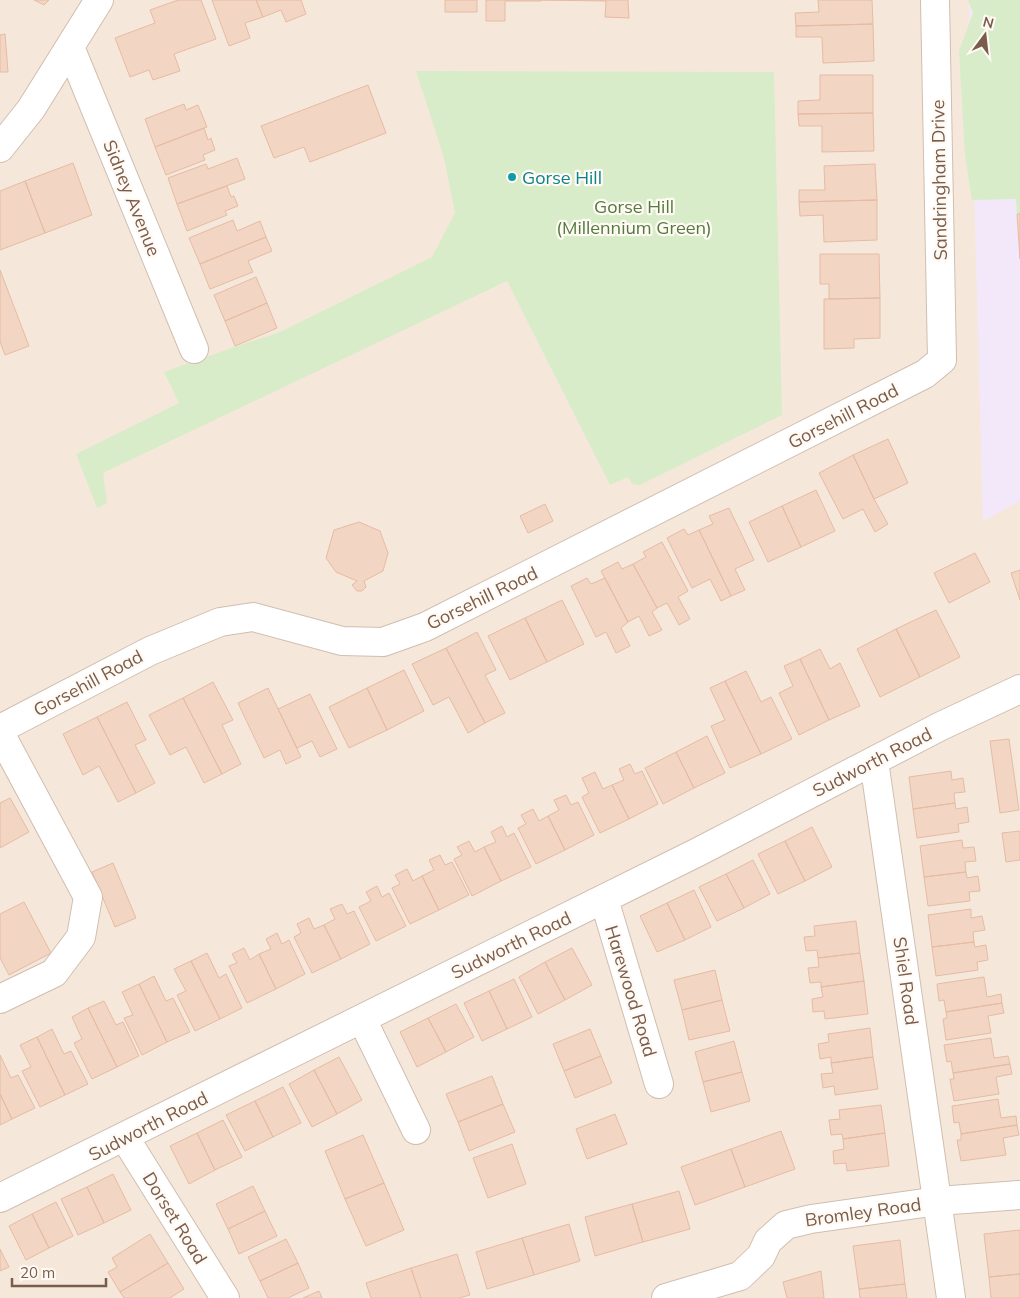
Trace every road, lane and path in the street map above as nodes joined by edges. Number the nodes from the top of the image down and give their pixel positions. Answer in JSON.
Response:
{"nodes":[{"id":1,"x":99,"y":0,"type":"edge"},
{"id":2,"x":935,"y":0,"type":"edge"},
{"id":3,"x":70,"y":47,"type":"junction"},
{"id":4,"x":0,"y":148,"type":"edge"},
{"id":5,"x":194,"y":349,"type":"dead end"},
{"id":6,"x":942,"y":360,"type":"joint"},
{"id":7,"x":1020,"y":689,"type":"edge"},
{"id":8,"x":0,"y":729,"type":"edge"},
{"id":9,"x":0,"y":733,"type":"edge"},
{"id":10,"x":874,"y":761,"type":"junction"},
{"id":11,"x":604,"y":899,"type":"junction"},
{"id":12,"x":0,"y":1000,"type":"edge"},
{"id":13,"x":362,"y":1019,"type":"junction"},
{"id":14,"x":659,"y":1084,"type":"dead end"},
{"id":15,"x":416,"y":1130,"type":"dead end"},
{"id":16,"x":125,"y":1138,"type":"junction"},
{"id":17,"x":1020,"y":1195,"type":"edge"},
{"id":18,"x":0,"y":1198,"type":"edge"},
{"id":19,"x":938,"y":1202,"type":"junction"},
{"id":20,"x":225,"y":1298,"type":"edge"},
{"id":21,"x":666,"y":1298,"type":"edge"},
{"id":22,"x":951,"y":1298,"type":"edge"}],
"edges":[{"from":1,"to":3,"type":"street"},
{"from":2,"to":6,"type":"street","name":"Sandringham Drive"},
{"from":3,"to":4,"type":"street"},
{"from":3,"to":5,"type":"street","name":"Sidney Avenue"},
{"from":6,"to":8,"type":"street","name":"Gorsehill Road"},
{"from":7,"to":10,"type":"street","name":"Sudworth Road"},
{"from":9,"to":12,"type":"street"},
{"from":10,"to":11,"type":"street","name":"Sudworth Road"},
{"from":10,"to":19,"type":"street","name":"Shiel Road"},
{"from":11,"to":13,"type":"street","name":"Sudworth Road"},
{"from":11,"to":14,"type":"street","name":"Harewood Road"},
{"from":13,"to":15,"type":"street"},
{"from":13,"to":16,"type":"street","name":"Sudworth Road"},
{"from":16,"to":18,"type":"street","name":"Sudworth Road"},
{"from":16,"to":20,"type":"street","name":"Dorset Road"},
{"from":17,"to":19,"type":"street","name":"Bromley Road"},
{"from":19,"to":21,"type":"street","name":"Bromley Road"},
{"from":19,"to":22,"type":"street","name":"Shiel Road"}]}
